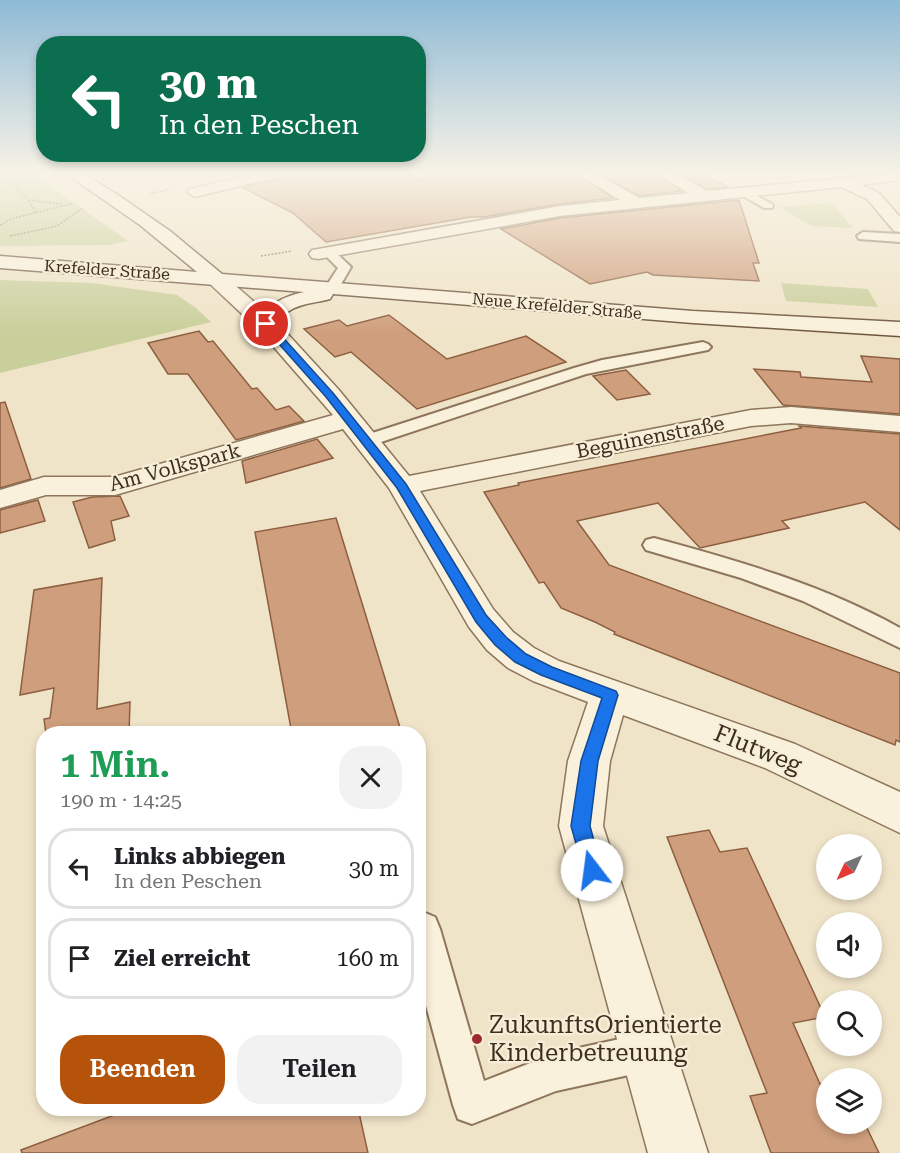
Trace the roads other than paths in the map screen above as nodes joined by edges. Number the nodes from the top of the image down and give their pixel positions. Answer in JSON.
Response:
{"nodes":[{"id":1,"x":155,"y":227,"type":"edge"},
{"id":2,"x":471,"y":227,"type":"edge"},
{"id":3,"x":863,"y":236,"type":"dead end"},
{"id":4,"x":900,"y":238,"type":"edge"},
{"id":5,"x":323,"y":253,"type":"joint"},
{"id":6,"x":0,"y":262,"type":"edge"},
{"id":7,"x":215,"y":278,"type":"junction"},
{"id":8,"x":332,"y":288,"type":"junction"},
{"id":9,"x":360,"y":290,"type":"junction"},
{"id":10,"x":266,"y":324,"type":"junction"},
{"id":11,"x":900,"y":329,"type":"edge"},
{"id":12,"x":703,"y":347,"type":"dead end"},
{"id":13,"x":349,"y":419,"type":"junction"},
{"id":14,"x":900,"y":424,"type":"edge"},
{"id":15,"x":366,"y":441,"type":"junction"},
{"id":16,"x":402,"y":486,"type":"junction"},
{"id":17,"x":0,"y":499,"type":"edge"},
{"id":18,"x":654,"y":545,"type":"dead end"},
{"id":19,"x":900,"y":639,"type":"edge"},
{"id":20,"x":610,"y":695,"type":"junction"},
{"id":21,"x":900,"y":814,"type":"edge"},
{"id":22,"x":426,"y":940,"type":"edge"},
{"id":23,"x":646,"y":1052,"type":"junction"},
{"id":24,"x":678,"y":1153,"type":"edge"}],
"edges":[{"from":1,"to":7,"type":"street","name":"Flutweg"},
{"from":2,"to":5,"type":"street"},
{"from":3,"to":4,"type":"lane"},
{"from":5,"to":8,"type":"lane"},
{"from":6,"to":7,"type":"street","name":"Krefelder Straße"},
{"from":7,"to":8,"type":"street","name":"Neue Krefelder Straße"},
{"from":7,"to":10,"type":"street","name":"Flutweg"},
{"from":8,"to":9,"type":"street","name":"Neue Krefelder Straße"},
{"from":9,"to":10,"type":"street"},
{"from":9,"to":11,"type":"street","name":"Neue Krefelder Straße"},
{"from":10,"to":13,"type":"street","name":"Flutweg"},
{"from":12,"to":15,"type":"lane"},
{"from":13,"to":15,"type":"street","name":"Flutweg"},
{"from":13,"to":17,"type":"street","name":"Am Volkspark"},
{"from":14,"to":16,"type":"street","name":"Beguinenstraße"},
{"from":15,"to":16,"type":"street","name":"Flutweg"},
{"from":16,"to":20,"type":"street","name":"Flutweg"},
{"from":18,"to":19,"type":"lane"},
{"from":20,"to":21,"type":"street","name":"Flutweg"},
{"from":20,"to":23,"type":"street"},
{"from":22,"to":23,"type":"lane"},
{"from":23,"to":24,"type":"street"}]}
